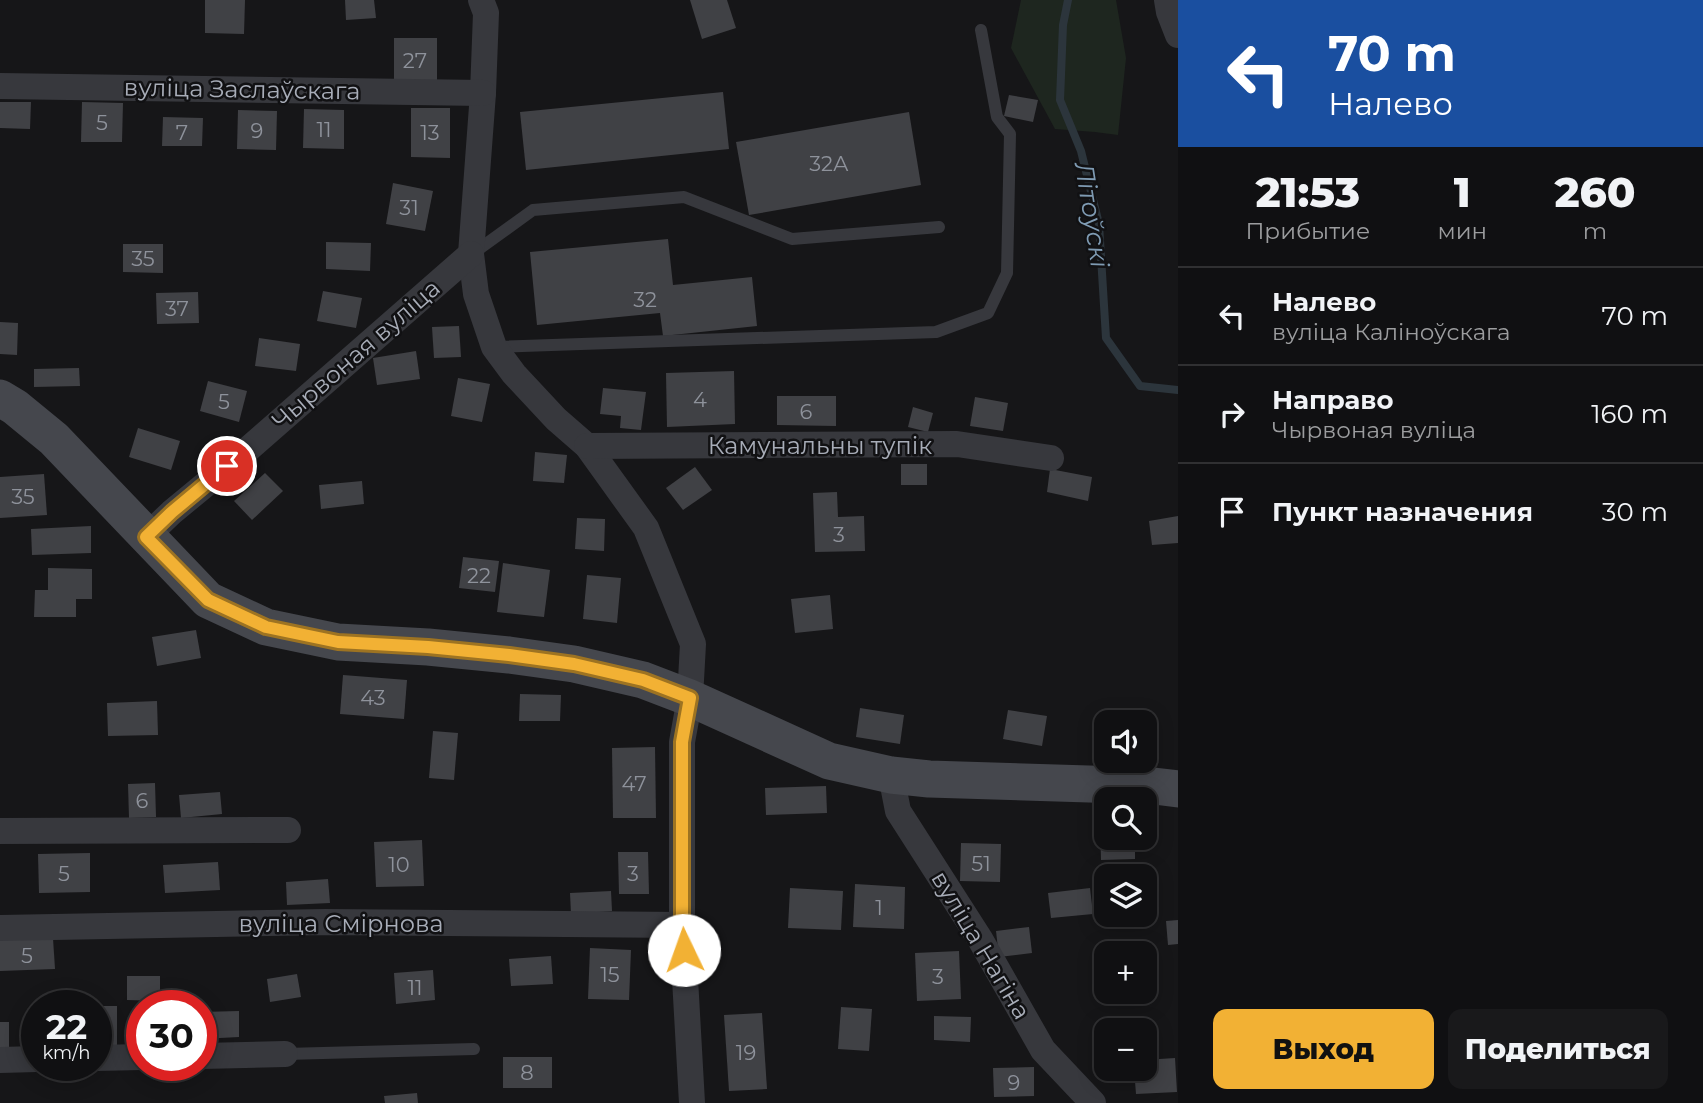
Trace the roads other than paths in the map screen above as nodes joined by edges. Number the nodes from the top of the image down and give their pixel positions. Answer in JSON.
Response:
{"nodes":[{"id":1,"x":481,"y":0,"type":"edge"},
{"id":2,"x":1167,"y":0,"type":"edge"},
{"id":3,"x":981,"y":30,"type":"dead end"},
{"id":4,"x":1178,"y":35,"type":"edge"},
{"id":5,"x":0,"y":86,"type":"edge"},
{"id":6,"x":483,"y":93,"type":"junction"},
{"id":7,"x":939,"y":227,"type":"dead end"},
{"id":8,"x":471,"y":254,"type":"junction"},
{"id":9,"x":494,"y":347,"type":"junction"},
{"id":10,"x":0,"y":398,"type":"edge"},
{"id":11,"x":587,"y":446,"type":"junction"},
{"id":12,"x":1051,"y":458,"type":"dead end"},
{"id":13,"x":146,"y":537,"type":"junction"},
{"id":14,"x":690,"y":698,"type":"junction"},
{"id":15,"x":891,"y":775,"type":"junction"},
{"id":16,"x":1178,"y":789,"type":"edge"},
{"id":17,"x":288,"y":830,"type":"dead end"},
{"id":18,"x":0,"y":831,"type":"edge"},
{"id":19,"x":682,"y":925,"type":"junction"},
{"id":20,"x":0,"y":928,"type":"edge"},
{"id":21,"x":474,"y":1049,"type":"dead end"},
{"id":22,"x":285,"y":1054,"type":"joint"},
{"id":23,"x":217,"y":1056,"type":"edge"},
{"id":24,"x":21,"y":1059,"type":"edge"},
{"id":25,"x":0,"y":1060,"type":"edge"},
{"id":26,"x":692,"y":1103,"type":"edge"},
{"id":27,"x":1093,"y":1103,"type":"edge"}],
"edges":[{"from":1,"to":6,"type":"street"},
{"from":2,"to":4,"type":"street"},
{"from":3,"to":9,"type":"lane"},
{"from":5,"to":6,"type":"street","name":"вуліца Заслаўскага"},
{"from":6,"to":8,"type":"street"},
{"from":7,"to":8,"type":"lane"},
{"from":8,"to":9,"type":"street"},
{"from":8,"to":13,"type":"street","name":"Чырвоная вуліца"},
{"from":9,"to":11,"type":"street"},
{"from":10,"to":13,"type":"main road"},
{"from":11,"to":12,"type":"street","name":"Камунальны тупік"},
{"from":11,"to":14,"type":"street"},
{"from":13,"to":14,"type":"main road"},
{"from":14,"to":15,"type":"main road"},
{"from":14,"to":19,"type":"street"},
{"from":15,"to":16,"type":"main road"},
{"from":15,"to":27,"type":"street","name":"вуліца Нагіна"},
{"from":17,"to":18,"type":"street"},
{"from":19,"to":20,"type":"street","name":"вуліца Смірнова"},
{"from":19,"to":26,"type":"street"},
{"from":21,"to":22,"type":"lane"},
{"from":22,"to":23,"type":"street"},
{"from":24,"to":25,"type":"street"}]}
